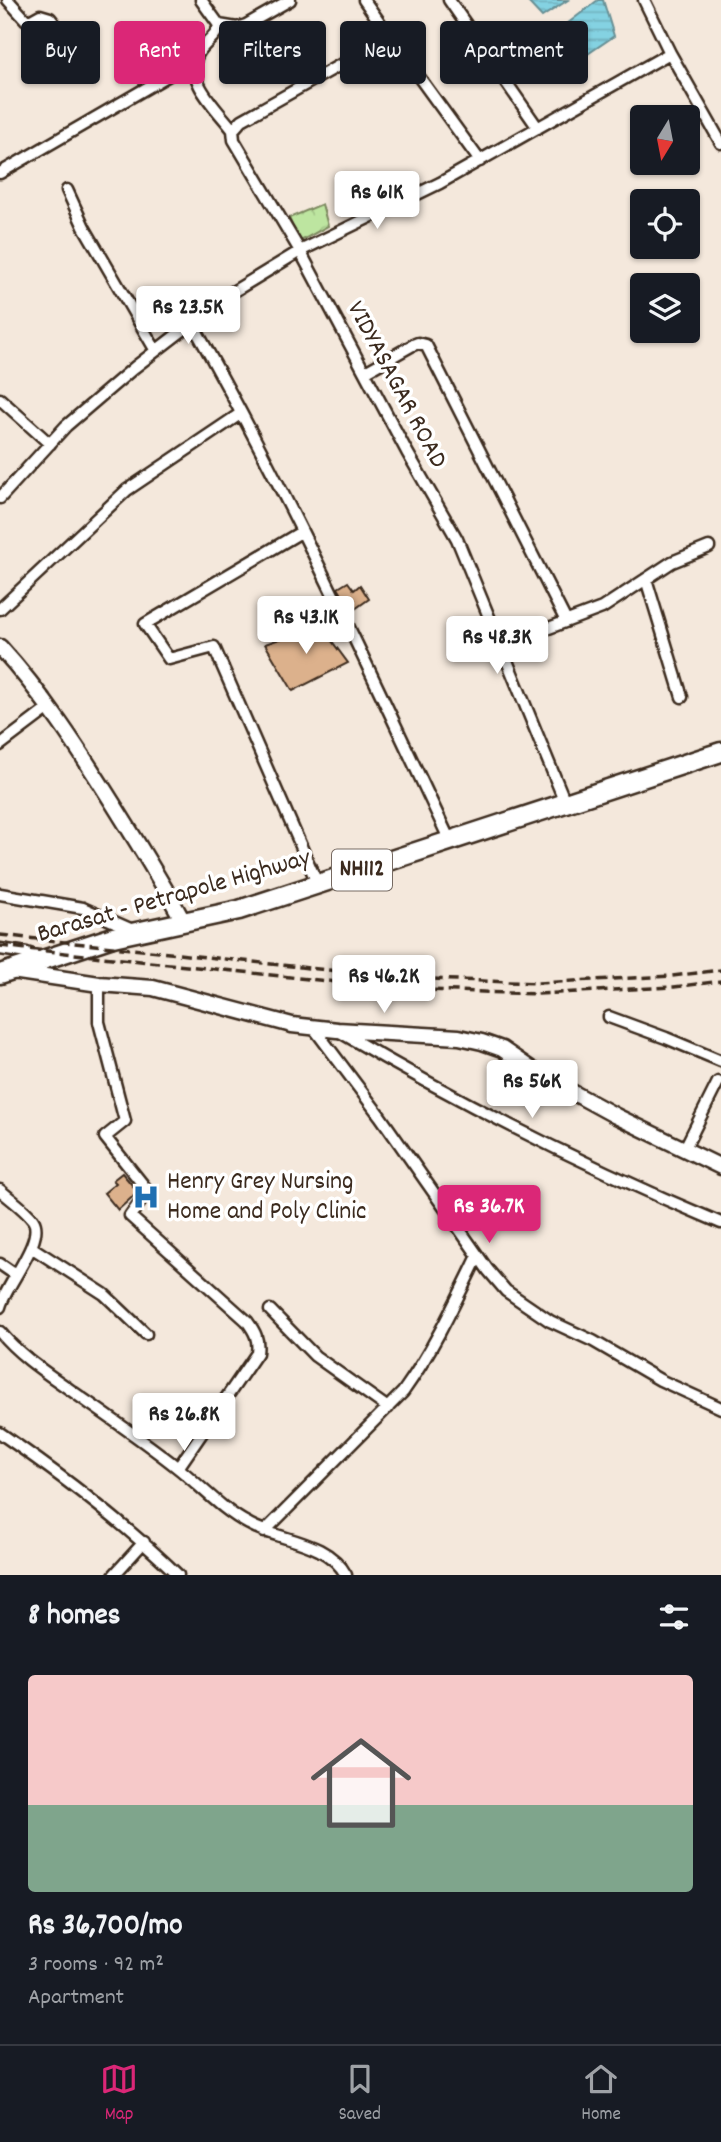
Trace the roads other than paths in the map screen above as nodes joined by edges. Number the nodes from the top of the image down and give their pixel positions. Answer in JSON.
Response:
{"nodes":[{"id":1,"x":8,"y":0,"type":"edge"},
{"id":2,"x":201,"y":0,"type":"edge"},
{"id":3,"x":290,"y":0,"type":"edge"},
{"id":4,"x":364,"y":0,"type":"edge"},
{"id":5,"x":449,"y":0,"type":"edge"},
{"id":6,"x":644,"y":0,"type":"edge"},
{"id":7,"x":50,"y":21,"type":"edge"},
{"id":8,"x":253,"y":21,"type":"edge"},
{"id":9,"x":379,"y":21,"type":"edge"},
{"id":10,"x":219,"y":25,"type":"joint"},
{"id":11,"x":205,"y":45,"type":"edge"},
{"id":12,"x":670,"y":53,"type":"junction"},
{"id":13,"x":340,"y":65,"type":"edge"},
{"id":14,"x":154,"y":84,"type":"edge"},
{"id":15,"x":200,"y":84,"type":"edge"},
{"id":16,"x":424,"y":84,"type":"edge"},
{"id":17,"x":538,"y":128,"type":"junction"},
{"id":18,"x":233,"y":130,"type":"junction"},
{"id":19,"x":721,"y":143,"type":"edge"},
{"id":20,"x":480,"y":161,"type":"junction"},
{"id":21,"x":0,"y":173,"type":"edge"},
{"id":22,"x":67,"y":190,"type":"dead end"},
{"id":23,"x":300,"y":251,"type":"junction"},
{"id":24,"x":192,"y":323,"type":"junction"},
{"id":25,"x":156,"y":351,"type":"junction"},
{"id":26,"x":365,"y":372,"type":"junction"},
{"id":27,"x":0,"y":399,"type":"edge"},
{"id":28,"x":240,"y":414,"type":"junction"},
{"id":29,"x":50,"y":444,"type":"junction"},
{"id":30,"x":0,"y":498,"type":"edge"},
{"id":31,"x":301,"y":532,"type":"junction"},
{"id":32,"x":709,"y":547,"type":"dead end"},
{"id":33,"x":646,"y":579,"type":"junction"},
{"id":34,"x":0,"y":609,"type":"edge"},
{"id":35,"x":566,"y":621,"type":"junction"},
{"id":36,"x":501,"y":646,"type":"junction"},
{"id":37,"x":0,"y":647,"type":"edge"},
{"id":38,"x":682,"y":697,"type":"dead end"},
{"id":39,"x":49,"y":708,"type":"junction"},
{"id":40,"x":0,"y":746,"type":"edge"},
{"id":41,"x":721,"y":752,"type":"edge"},
{"id":42,"x":565,"y":802,"type":"junction"},
{"id":43,"x":450,"y":841,"type":"junction"},
{"id":44,"x":318,"y":885,"type":"junction"},
{"id":45,"x":0,"y":894,"type":"edge"},
{"id":46,"x":183,"y":921,"type":"junction"},
{"id":47,"x":136,"y":931,"type":"junction"},
{"id":48,"x":0,"y":949,"type":"edge"},
{"id":49,"x":46,"y":960,"type":"junction"},
{"id":50,"x":6,"y":972,"type":"edge"},
{"id":51,"x":99,"y":984,"type":"junction"},
{"id":52,"x":609,"y":1017,"type":"dead end"},
{"id":53,"x":313,"y":1027,"type":"junction"},
{"id":54,"x":337,"y":1030,"type":"junction"},
{"id":55,"x":721,"y":1062,"type":"edge"},
{"id":56,"x":718,"y":1082,"type":"dead end"},
{"id":57,"x":684,"y":1150,"type":"junction"},
{"id":58,"x":721,"y":1167,"type":"edge"},
{"id":59,"x":0,"y":1190,"type":"edge"},
{"id":60,"x":721,"y":1223,"type":"edge"},
{"id":61,"x":31,"y":1247,"type":"junction"},
{"id":62,"x":478,"y":1256,"type":"junction"},
{"id":63,"x":0,"y":1264,"type":"edge"},
{"id":64,"x":16,"y":1275,"type":"junction"},
{"id":65,"x":0,"y":1307,"type":"edge"},
{"id":66,"x":270,"y":1310,"type":"dead end"},
{"id":67,"x":0,"y":1332,"type":"edge"},
{"id":68,"x":146,"y":1334,"type":"dead end"},
{"id":69,"x":721,"y":1408,"type":"edge"},
{"id":70,"x":388,"y":1409,"type":"junction"},
{"id":71,"x":0,"y":1433,"type":"edge"},
{"id":72,"x":178,"y":1468,"type":"junction"},
{"id":73,"x":264,"y":1532,"type":"junction"},
{"id":74,"x":144,"y":1542,"type":"junction"},
{"id":75,"x":114,"y":1575,"type":"edge"},
{"id":76,"x":178,"y":1575,"type":"edge"},
{"id":77,"x":346,"y":1575,"type":"edge"}],
"edges":[{"from":1,"to":7,"type":"street"},
{"from":2,"to":10,"type":"street"},
{"from":3,"to":8,"type":"street"},
{"from":4,"to":9,"type":"street"},
{"from":5,"to":17,"type":"street"},
{"from":6,"to":12,"type":"street"},
{"from":10,"to":11,"type":"street"},
{"from":12,"to":17,"type":"street"},
{"from":12,"to":19,"type":"street"},
{"from":13,"to":18,"type":"street"},
{"from":14,"to":21,"type":"street"},
{"from":15,"to":18,"type":"street","name":"VIDYASAGAR ROAD"},
{"from":16,"to":20,"type":"street"},
{"from":17,"to":20,"type":"street"},
{"from":18,"to":23,"type":"street","name":"VIDYASAGAR ROAD"},
{"from":20,"to":23,"type":"street"},
{"from":22,"to":25,"type":"street"},
{"from":23,"to":24,"type":"street"},
{"from":23,"to":26,"type":"street","name":"VIDYASAGAR ROAD"},
{"from":24,"to":25,"type":"street"},
{"from":24,"to":28,"type":"street"},
{"from":25,"to":29,"type":"street"},
{"from":26,"to":35,"type":"street"},
{"from":26,"to":36,"type":"street","name":"VIDYASAGAR ROAD"},
{"from":27,"to":29,"type":"street"},
{"from":28,"to":31,"type":"street"},
{"from":28,"to":34,"type":"street"},
{"from":29,"to":30,"type":"street"},
{"from":31,"to":43,"type":"street"},
{"from":31,"to":44,"type":"street"},
{"from":32,"to":33,"type":"street"},
{"from":33,"to":35,"type":"street"},
{"from":33,"to":38,"type":"street"},
{"from":35,"to":36,"type":"street"},
{"from":36,"to":42,"type":"street","name":"VIDYASAGAR ROAD"},
{"from":37,"to":39,"type":"main road"},
{"from":39,"to":40,"type":"street"},
{"from":39,"to":46,"type":"main road"},
{"from":41,"to":42,"type":"highway","name":"Barasat - Petrapole Highway","number":"NH112"},
{"from":42,"to":43,"type":"highway","name":"Barasat - Petrapole Highway","number":"NH112"},
{"from":43,"to":44,"type":"highway","name":"Barasat - Petrapole Highway","number":"NH112"},
{"from":44,"to":46,"type":"highway","name":"Barasat - Petrapole Highway","number":"NH112"},
{"from":45,"to":47,"type":"street"},
{"from":46,"to":47,"type":"highway","name":"Barasat - Petrapole Highway","number":"NH112"},
{"from":47,"to":49,"type":"highway","name":"Barasat - Petrapole Highway","number":"NH112"},
{"from":48,"to":49,"type":"street"},
{"from":49,"to":50,"type":"highway","name":"Barasat - Petrapole Highway","number":"NH112"},
{"from":50,"to":51,"type":"main road"},
{"from":51,"to":53,"type":"main road"},
{"from":51,"to":72,"type":"street"},
{"from":52,"to":55,"type":"street"},
{"from":53,"to":54,"type":"main road"},
{"from":53,"to":62,"type":"street"},
{"from":54,"to":57,"type":"main road"},
{"from":54,"to":60,"type":"street"},
{"from":56,"to":57,"type":"street"},
{"from":57,"to":58,"type":"main road"},
{"from":59,"to":61,"type":"street"},
{"from":61,"to":64,"type":"street"},
{"from":61,"to":68,"type":"street"},
{"from":62,"to":69,"type":"street"},
{"from":62,"to":70,"type":"street"},
{"from":63,"to":64,"type":"street"},
{"from":64,"to":65,"type":"street"},
{"from":66,"to":70,"type":"street"},
{"from":67,"to":72,"type":"street"},
{"from":70,"to":73,"type":"street"},
{"from":71,"to":74,"type":"street"},
{"from":72,"to":73,"type":"street"},
{"from":73,"to":77,"type":"street"},
{"from":74,"to":75,"type":"street"},
{"from":74,"to":76,"type":"street"}]}
